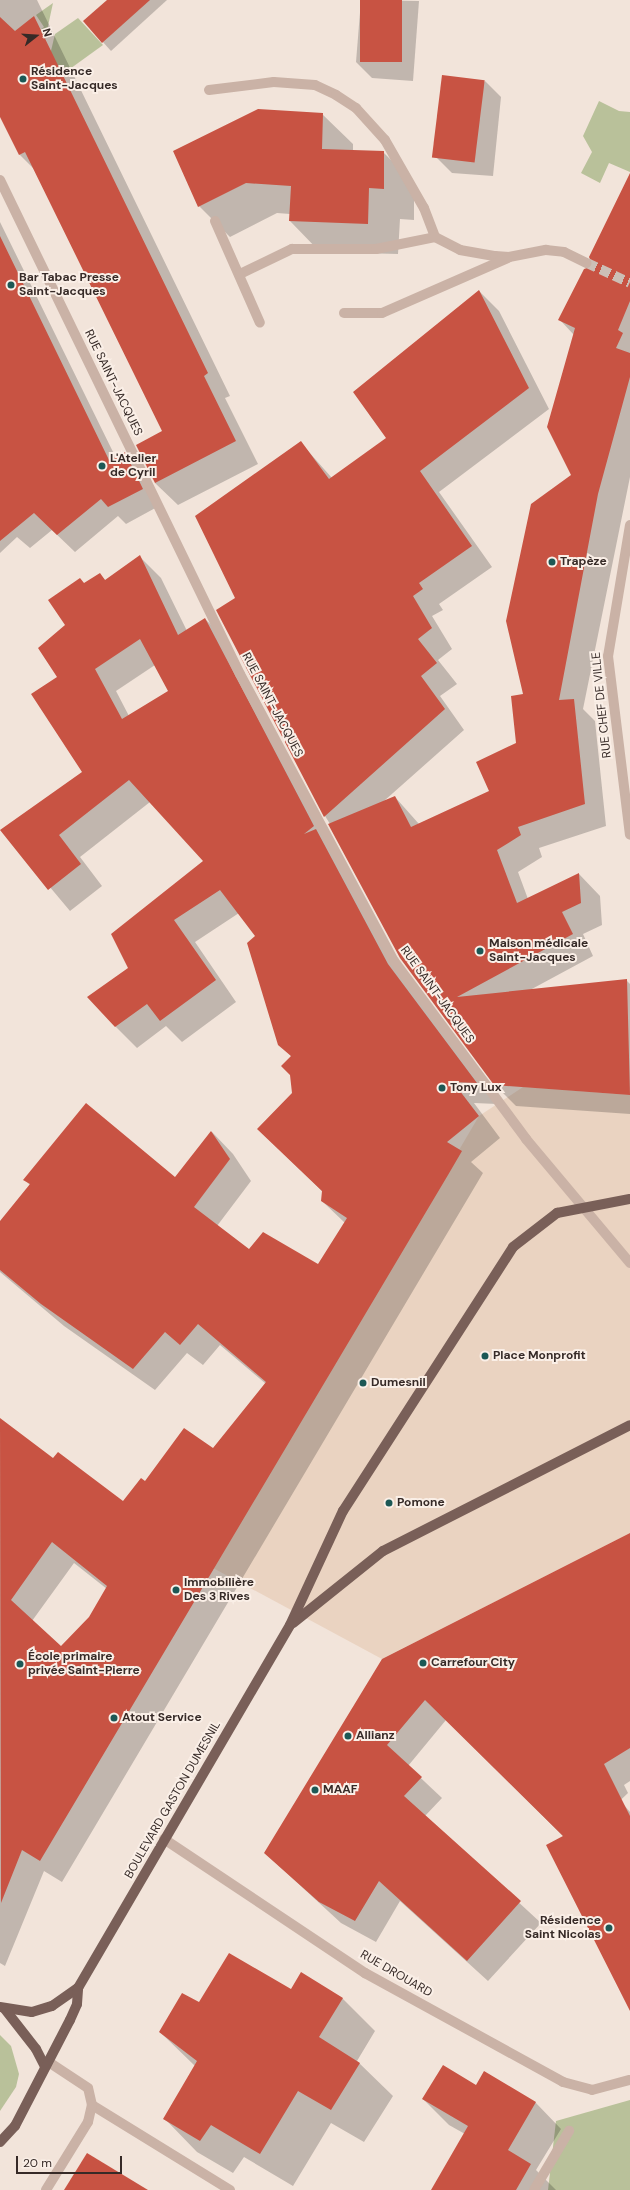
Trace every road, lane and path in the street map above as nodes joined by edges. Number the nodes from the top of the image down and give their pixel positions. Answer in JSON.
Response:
{"nodes":[{"id":1,"x":209,"y":90,"type":"dead end"},
{"id":2,"x":0,"y":180,"type":"edge"},
{"id":3,"x":216,"y":221,"type":"dead end"},
{"id":4,"x":435,"y":237,"type":"junction"},
{"id":5,"x":509,"y":258,"type":"junction"},
{"id":6,"x":586,"y":263,"type":"tunnel mouth"},
{"id":7,"x":240,"y":274,"type":"junction"},
{"id":8,"x":344,"y":313,"type":"dead end"},
{"id":9,"x":260,"y":323,"type":"dead end"},
{"id":10,"x":630,"y":525,"type":"edge"},
{"id":11,"x":630,"y":835,"type":"edge"},
{"id":12,"x":630,"y":1198,"type":"edge"},
{"id":13,"x":583,"y":1206,"type":"junction"},
{"id":14,"x":630,"y":1263,"type":"edge"},
{"id":15,"x":630,"y":1425,"type":"edge"},
{"id":16,"x":290,"y":1625,"type":"junction"},
{"id":17,"x":164,"y":1839,"type":"junction"},
{"id":18,"x":78,"y":1988,"type":"junction"},
{"id":19,"x":2,"y":2008,"type":"edge"},
{"id":20,"x":46,"y":2064,"type":"junction"},
{"id":21,"x":630,"y":2080,"type":"edge"},
{"id":22,"x":92,"y":2105,"type":"junction"},
{"id":23,"x":569,"y":2131,"type":"dead end"},
{"id":24,"x":0,"y":2142,"type":"edge"},
{"id":25,"x":46,"y":2190,"type":"edge"},
{"id":26,"x":230,"y":2190,"type":"edge"},
{"id":27,"x":534,"y":2190,"type":"edge"}],
"edges":[{"from":1,"to":4,"type":"street"},
{"from":2,"to":13,"type":"street","name":"RUE SAINT-JACQUES"},
{"from":3,"to":7,"type":"street"},
{"from":4,"to":5,"type":"street"},
{"from":4,"to":7,"type":"street"},
{"from":5,"to":6,"type":"street"},
{"from":5,"to":8,"type":"street"},
{"from":7,"to":9,"type":"street"},
{"from":10,"to":11,"type":"street","name":"RUE CHEF DE VILLE"},
{"from":12,"to":13,"type":"main road"},
{"from":13,"to":14,"type":"street"},
{"from":13,"to":16,"type":"main road"},
{"from":15,"to":16,"type":"main road"},
{"from":16,"to":17,"type":"main road","name":"BOULEVARD GASTON DUMESNIL"},
{"from":17,"to":18,"type":"main road","name":"BOULEVARD GASTON DUMESNIL"},
{"from":17,"to":21,"type":"street","name":"RUE DROUARD"},
{"from":18,"to":19,"type":"main road","name":"BOULEVARD GASTON DUMESNIL"},
{"from":18,"to":20,"type":"main road","name":"BOULEVARD GASTON DUMESNIL"},
{"from":19,"to":20,"type":"main road"},
{"from":20,"to":22,"type":"street"},
{"from":20,"to":24,"type":"main road","name":"BOULEVARD GASTON DUMESNIL"},
{"from":22,"to":25,"type":"street"},
{"from":22,"to":26,"type":"street"},
{"from":23,"to":27,"type":"street"}]}
